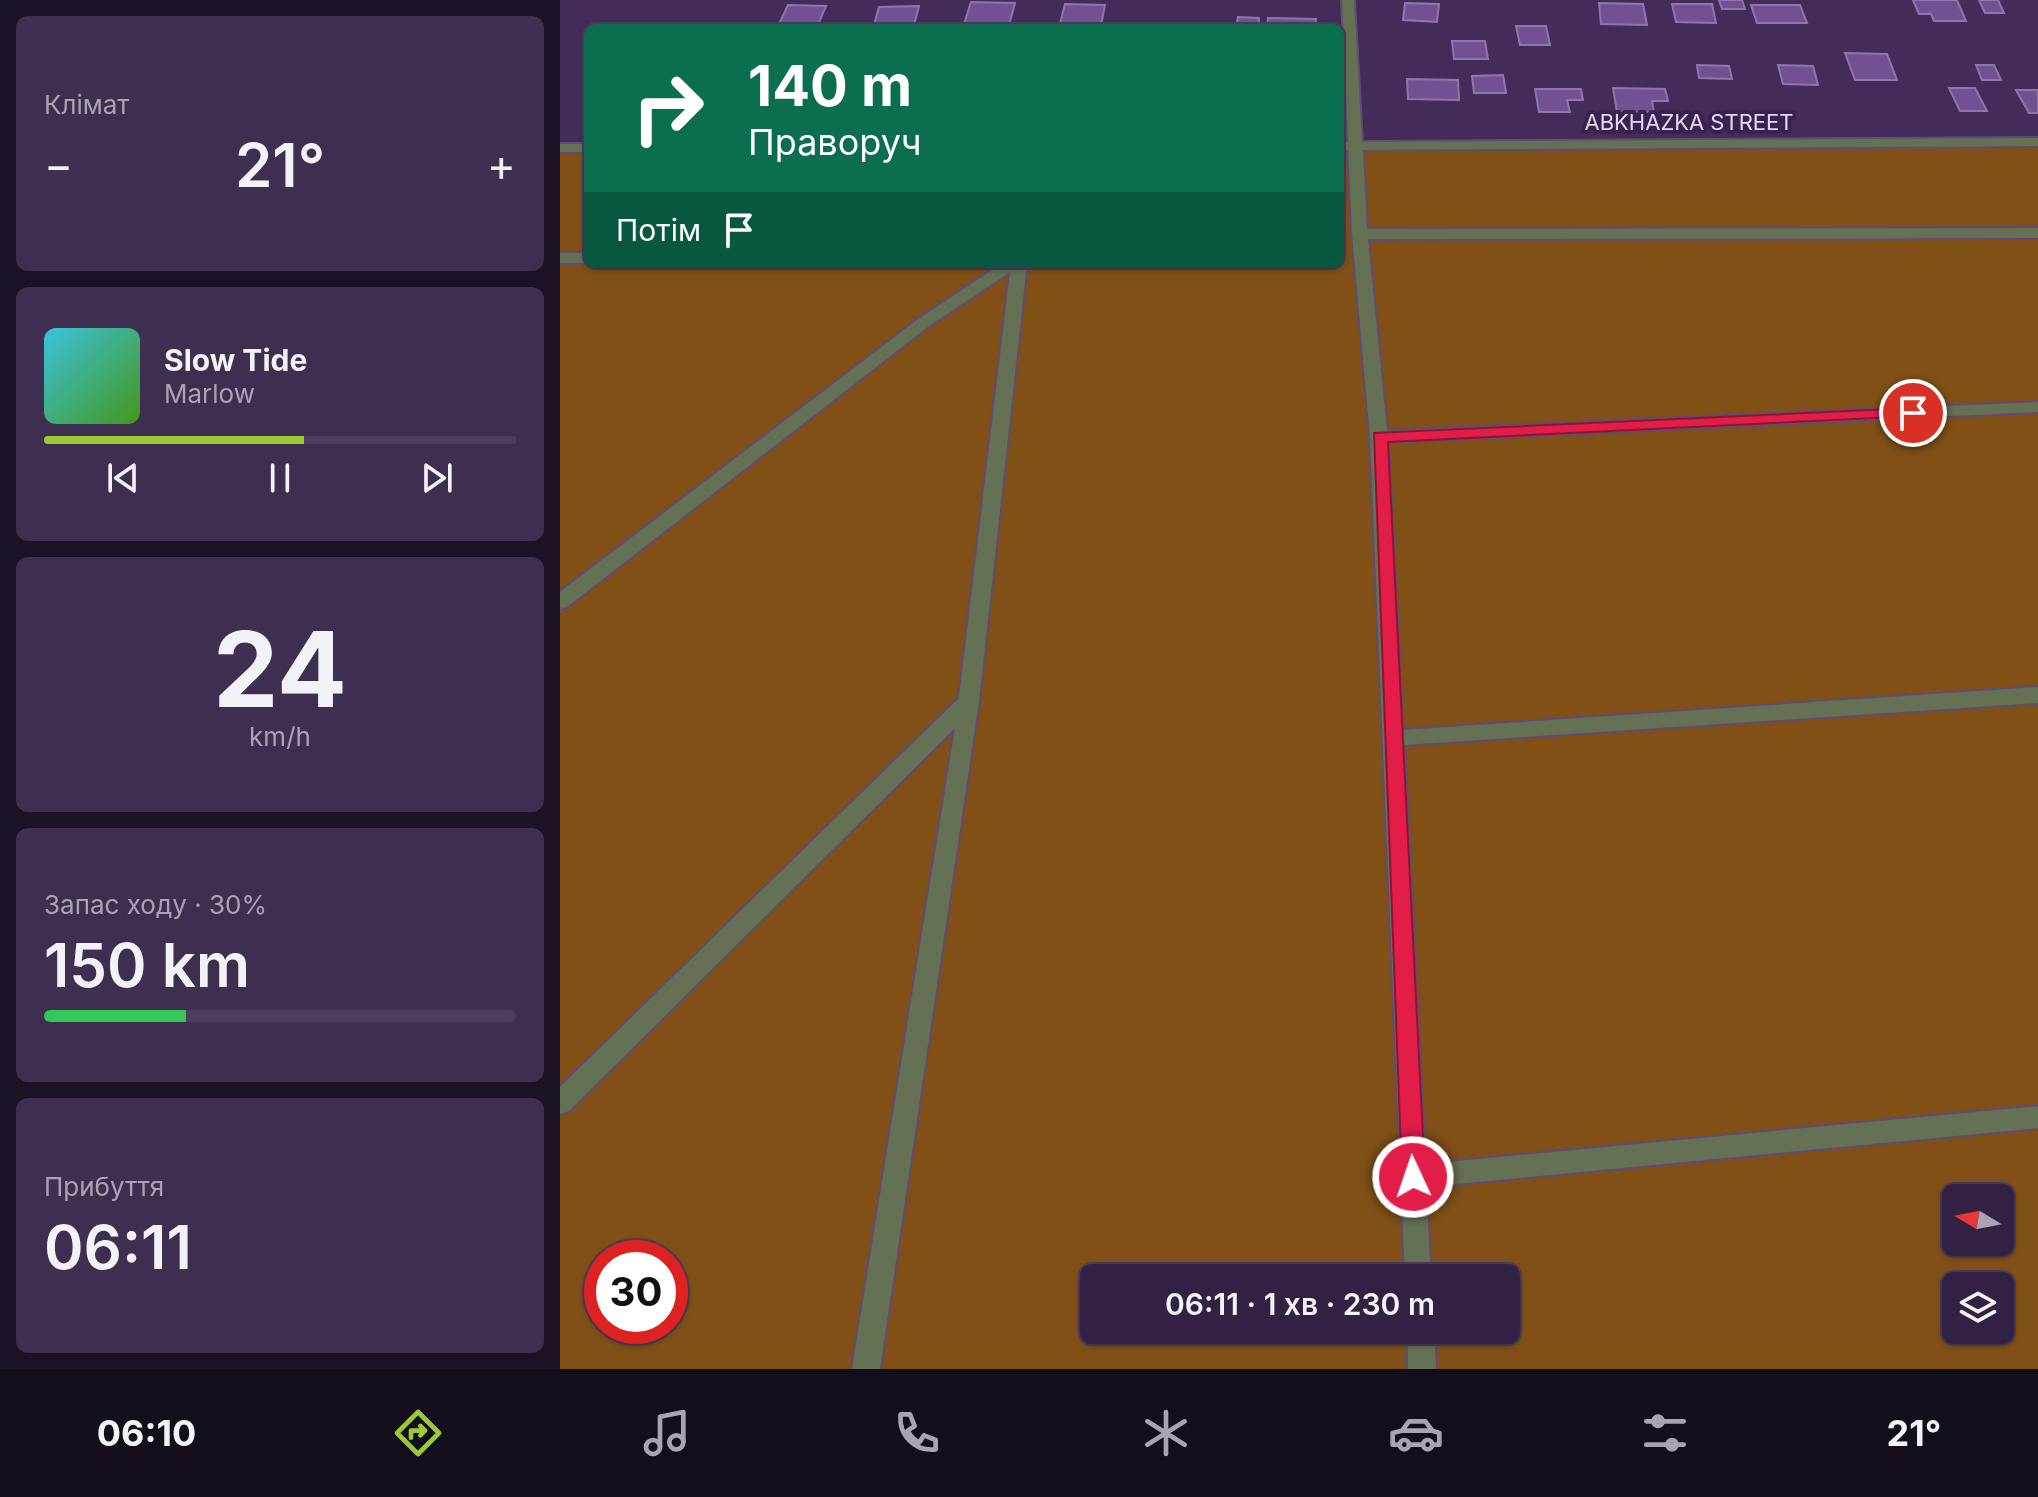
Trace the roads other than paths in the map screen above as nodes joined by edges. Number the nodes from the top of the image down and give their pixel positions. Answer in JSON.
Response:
{"nodes":[{"id":1,"x":1348,"y":0,"type":"edge"},
{"id":2,"x":2038,"y":142,"type":"edge"},
{"id":3,"x":1348,"y":146,"type":"edge"},
{"id":4,"x":560,"y":148,"type":"edge"},
{"id":5,"x":584,"y":148,"type":"edge"},
{"id":6,"x":2038,"y":233,"type":"edge"},
{"id":7,"x":1360,"y":234,"type":"junction"},
{"id":8,"x":565,"y":258,"type":"edge"},
{"id":9,"x":1006,"y":268,"type":"edge"},
{"id":10,"x":1019,"y":268,"type":"edge"},
{"id":11,"x":560,"y":272,"type":"edge"},
{"id":12,"x":2038,"y":407,"type":"edge"},
{"id":13,"x":1379,"y":437,"type":"junction"},
{"id":14,"x":560,"y":602,"type":"edge"},
{"id":15,"x":2038,"y":695,"type":"edge"},
{"id":16,"x":969,"y":701,"type":"junction"},
{"id":17,"x":1393,"y":738,"type":"junction"},
{"id":18,"x":560,"y":1103,"type":"edge"},
{"id":19,"x":2038,"y":1117,"type":"edge"},
{"id":20,"x":1413,"y":1177,"type":"junction"},
{"id":21,"x":1417,"y":1264,"type":"edge"},
{"id":22,"x":1421,"y":1344,"type":"edge"},
{"id":23,"x":866,"y":1369,"type":"edge"},
{"id":24,"x":1422,"y":1369,"type":"edge"}],
"edges":[{"from":1,"to":3,"type":"street"},
{"from":2,"to":3,"type":"street","name":"ABKHAZKA STREET"},
{"from":3,"to":7,"type":"street"},
{"from":4,"to":5,"type":"street"},
{"from":6,"to":7,"type":"street"},
{"from":7,"to":13,"type":"street"},
{"from":8,"to":11,"type":"street"},
{"from":9,"to":14,"type":"street"},
{"from":10,"to":16,"type":"street"},
{"from":12,"to":13,"type":"street"},
{"from":13,"to":17,"type":"street"},
{"from":15,"to":17,"type":"street"},
{"from":16,"to":18,"type":"street"},
{"from":16,"to":23,"type":"street"},
{"from":17,"to":20,"type":"street"},
{"from":19,"to":20,"type":"street"},
{"from":20,"to":21,"type":"street"},
{"from":22,"to":24,"type":"street"}]}
